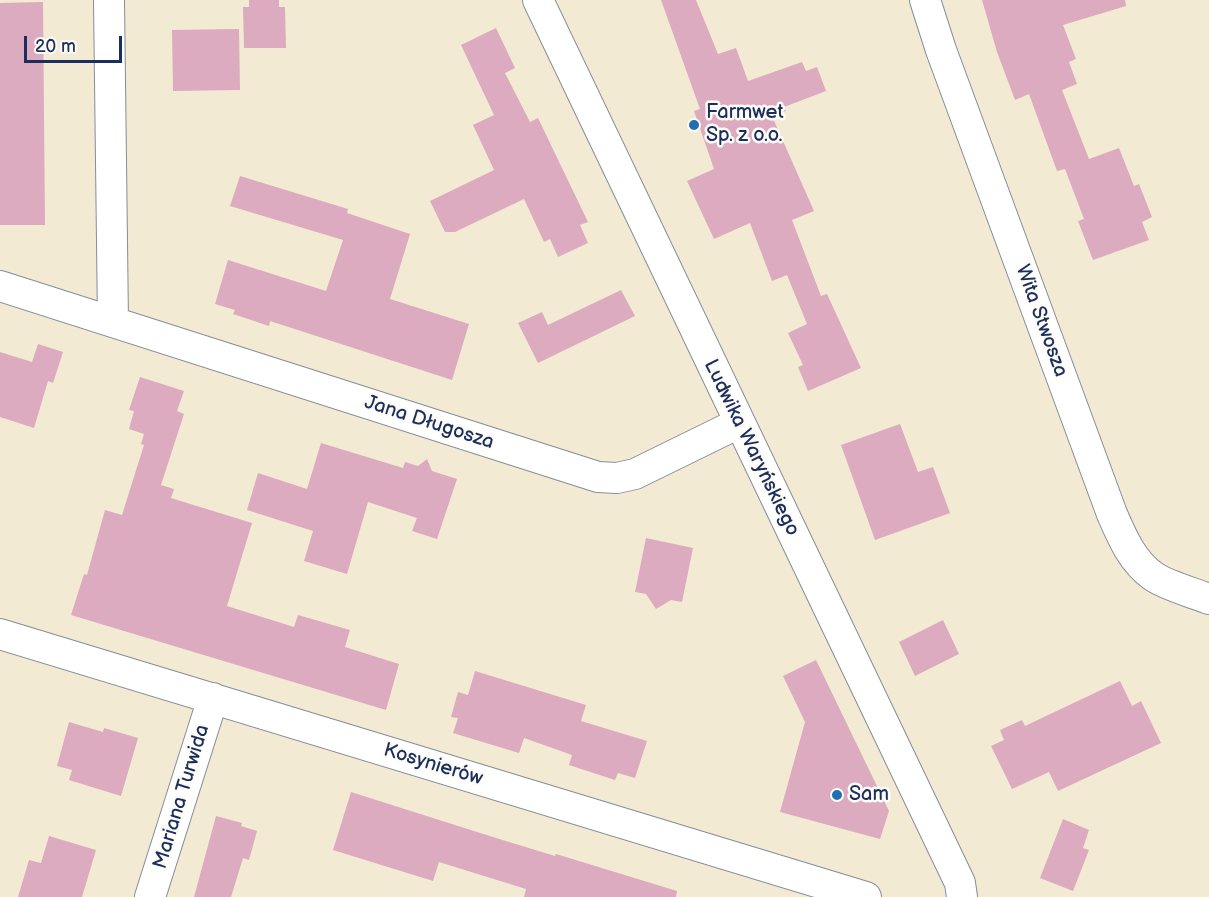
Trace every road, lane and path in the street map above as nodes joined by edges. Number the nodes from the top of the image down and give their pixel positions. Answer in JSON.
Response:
{"nodes":[{"id":1,"x":109,"y":0,"type":"edge"},
{"id":2,"x":538,"y":0,"type":"edge"},
{"id":3,"x":925,"y":0,"type":"edge"},
{"id":4,"x":0,"y":285,"type":"edge"},
{"id":5,"x":113,"y":322,"type":"junction"},
{"id":6,"x":739,"y":423,"type":"junction"},
{"id":7,"x":1209,"y":599,"type":"edge"},
{"id":8,"x":0,"y":634,"type":"edge"},
{"id":9,"x":213,"y":698,"type":"junction"},
{"id":10,"x":150,"y":897,"type":"edge"},
{"id":11,"x":866,"y":897,"type":"edge"},
{"id":12,"x":962,"y":897,"type":"edge"}],
"edges":[{"from":1,"to":5,"type":"street"},
{"from":2,"to":6,"type":"street","name":"Ludwika Waryńskiego"},
{"from":3,"to":7,"type":"street","name":"Wita Stwosza"},
{"from":4,"to":5,"type":"street","name":"Jana Długosza"},
{"from":5,"to":6,"type":"street","name":"Jana Długosza"},
{"from":6,"to":12,"type":"street","name":"Ludwika Waryńskiego"},
{"from":8,"to":9,"type":"street","name":"Kosynierów"},
{"from":9,"to":10,"type":"street","name":"Mariana Turwida"},
{"from":9,"to":11,"type":"street","name":"Kosynierów"}]}
